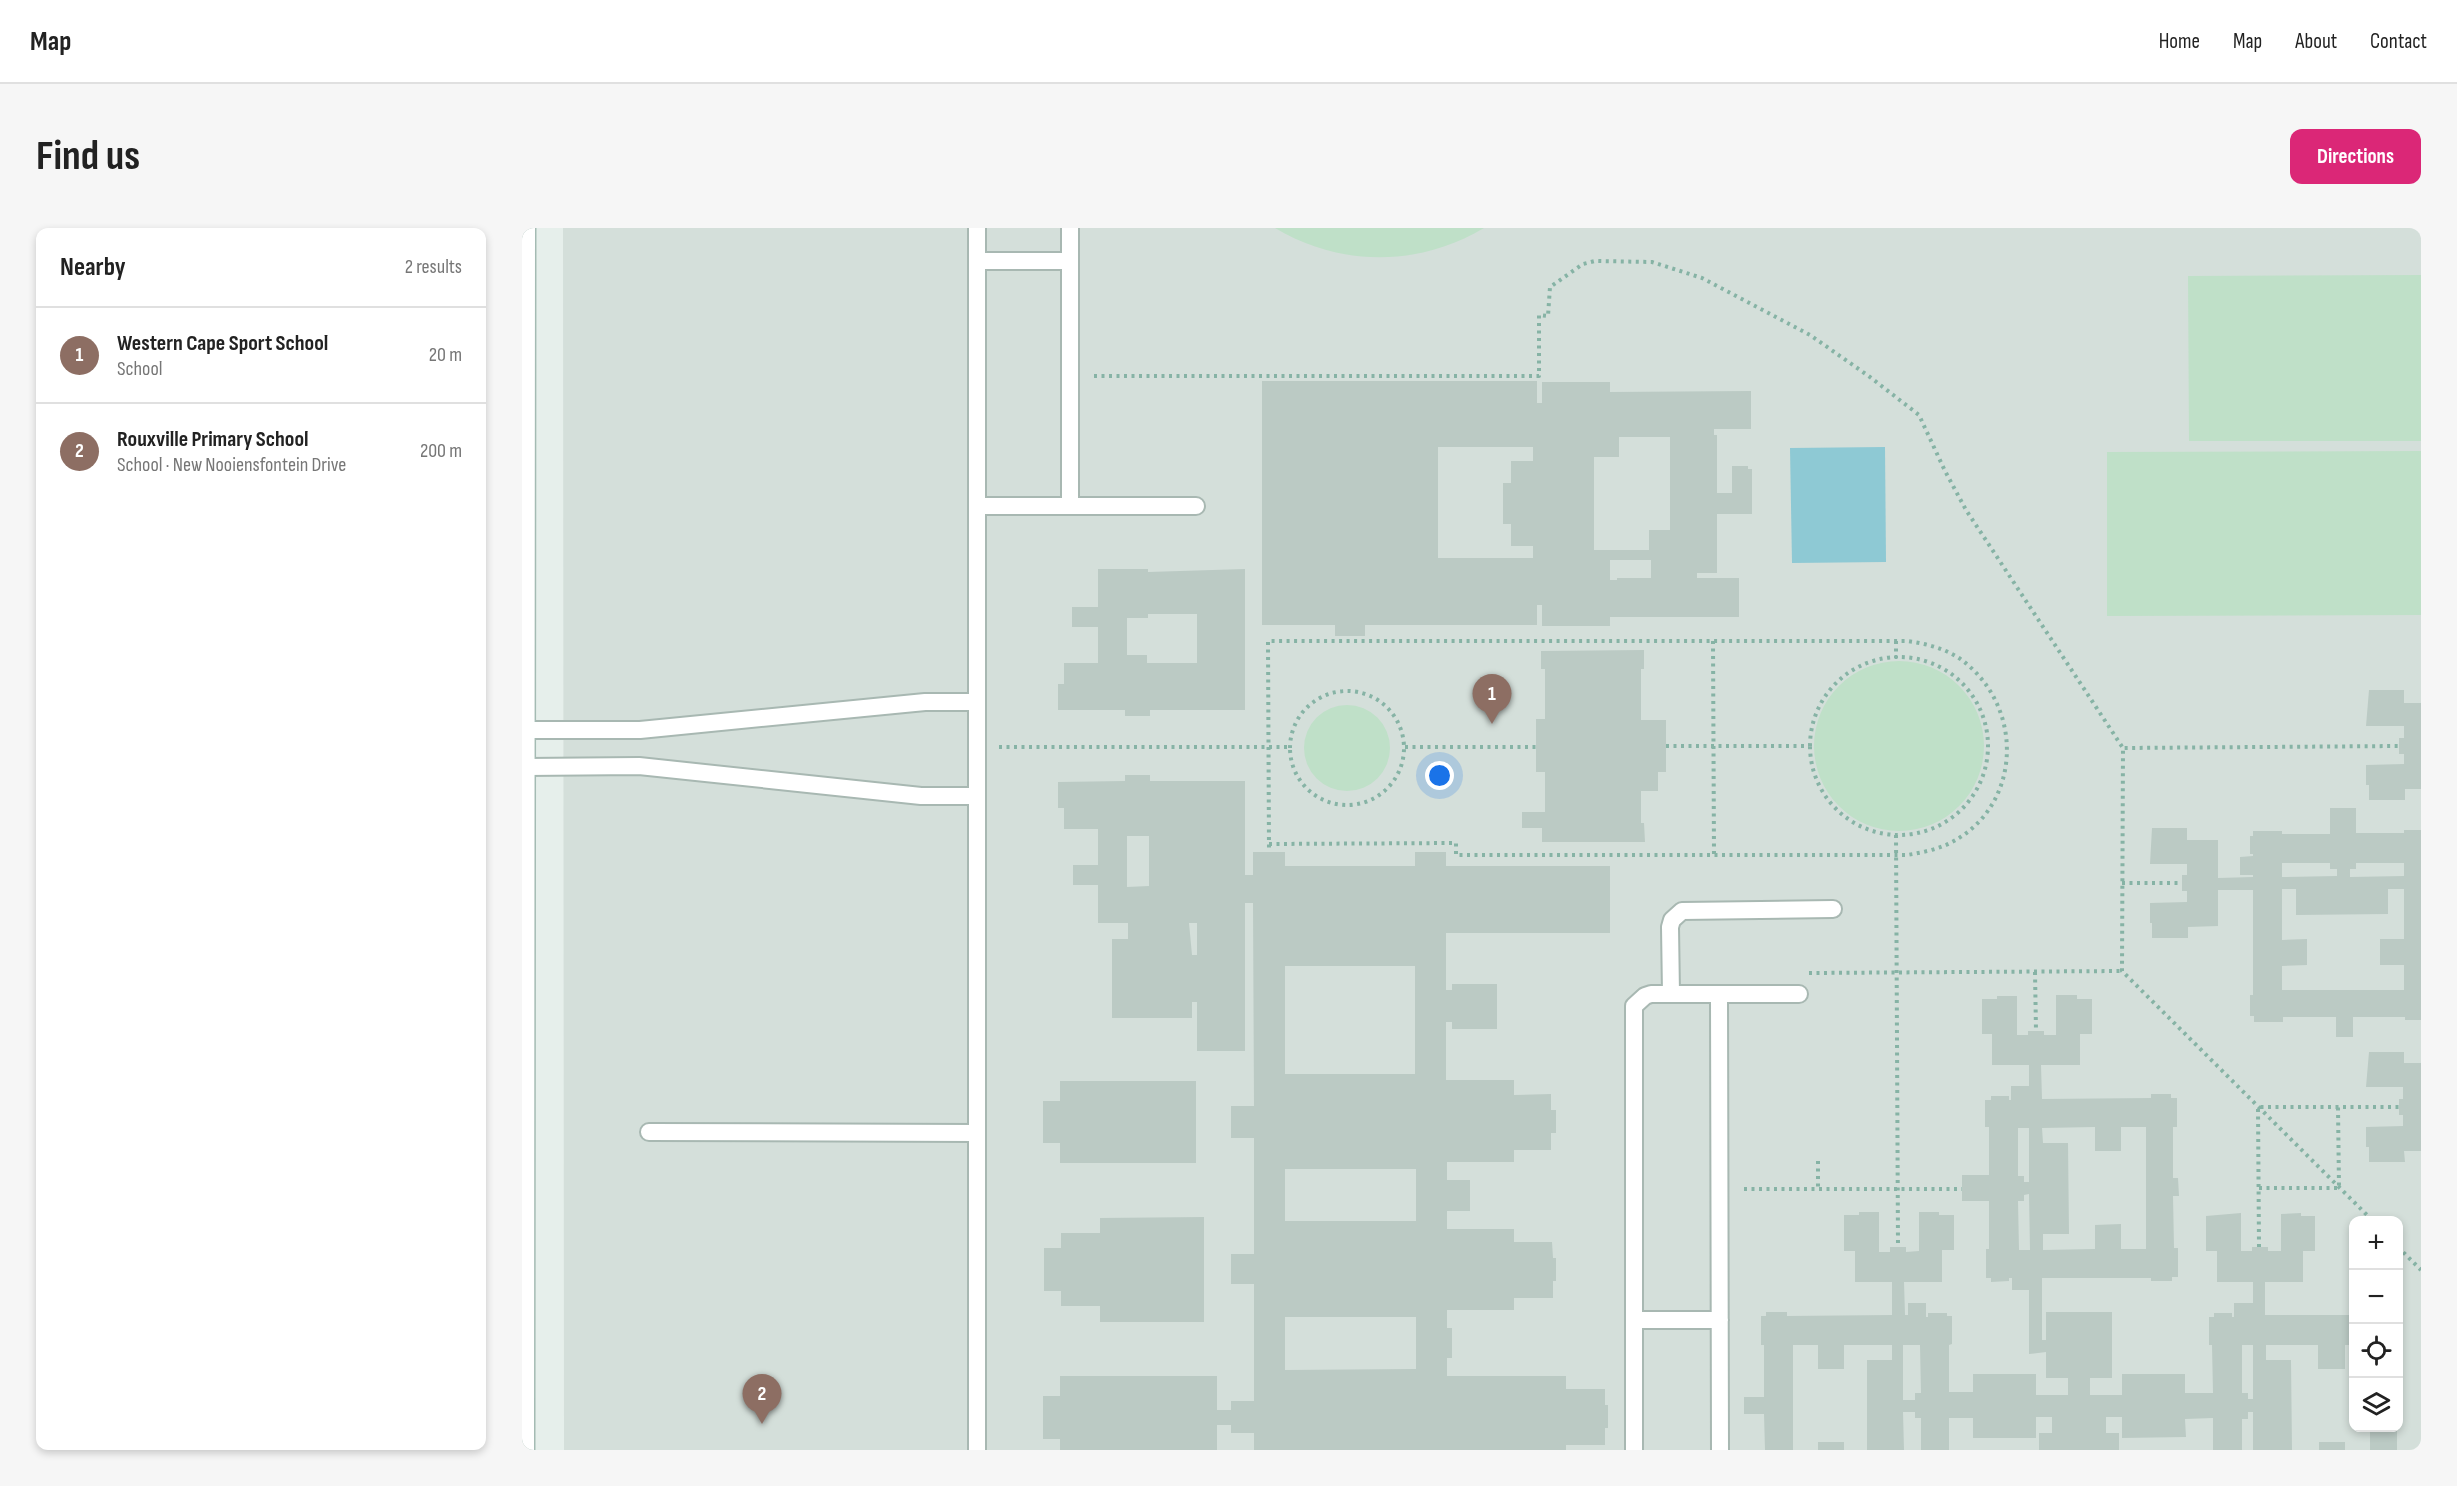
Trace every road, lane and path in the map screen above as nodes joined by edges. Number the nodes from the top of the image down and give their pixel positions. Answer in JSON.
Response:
{"nodes":[{"id":1,"x":526,"y":228,"type":"edge"},
{"id":2,"x":977,"y":228,"type":"edge"},
{"id":3,"x":1070,"y":228,"type":"edge"},
{"id":4,"x":977,"y":261,"type":"junction"},
{"id":5,"x":1070,"y":261,"type":"junction"},
{"id":6,"x":1070,"y":376,"type":"junction"},
{"id":7,"x":977,"y":506,"type":"junction"},
{"id":8,"x":1070,"y":506,"type":"junction"},
{"id":9,"x":1196,"y":506,"type":"dead end"},
{"id":10,"x":1713,"y":641,"type":"junction"},
{"id":11,"x":1896,"y":641,"type":"junction"},
{"id":12,"x":1896,"y":658,"type":"junction"},
{"id":13,"x":977,"y":702,"type":"junction"},
{"id":14,"x":526,"y":730,"type":"junction"},
{"id":15,"x":1665,"y":746,"type":"dead end"},
{"id":16,"x":1713,"y":746,"type":"junction"},
{"id":17,"x":1809,"y":746,"type":"junction"},
{"id":18,"x":2399,"y":746,"type":"dead end"},
{"id":19,"x":977,"y":747,"type":"junction"},
{"id":20,"x":1268,"y":747,"type":"junction"},
{"id":21,"x":1290,"y":747,"type":"junction"},
{"id":22,"x":1405,"y":747,"type":"junction"},
{"id":23,"x":1536,"y":747,"type":"dead end"},
{"id":24,"x":2123,"y":748,"type":"junction"},
{"id":25,"x":526,"y":767,"type":"junction"},
{"id":26,"x":977,"y":796,"type":"junction"},
{"id":27,"x":1896,"y":836,"type":"junction"},
{"id":28,"x":1269,"y":844,"type":"junction"},
{"id":29,"x":1269,"y":852,"type":"dead end"},
{"id":30,"x":1714,"y":855,"type":"junction"},
{"id":31,"x":1896,"y":855,"type":"junction"},
{"id":32,"x":2122,"y":883,"type":"junction"},
{"id":33,"x":2182,"y":883,"type":"dead end"},
{"id":34,"x":1833,"y":909,"type":"dead end"},
{"id":35,"x":2122,"y":971,"type":"junction"},
{"id":36,"x":1897,"y":972,"type":"junction"},
{"id":37,"x":2035,"y":972,"type":"junction"},
{"id":38,"x":1802,"y":973,"type":"dead end"},
{"id":39,"x":1671,"y":994,"type":"junction"},
{"id":40,"x":1719,"y":994,"type":"junction"},
{"id":41,"x":1799,"y":994,"type":"dead end"},
{"id":42,"x":2036,"y":1031,"type":"dead end"},
{"id":43,"x":2258,"y":1107,"type":"junction"},
{"id":44,"x":2338,"y":1107,"type":"junction"},
{"id":45,"x":2399,"y":1107,"type":"dead end"},
{"id":46,"x":649,"y":1132,"type":"dead end"},
{"id":47,"x":977,"y":1133,"type":"junction"},
{"id":48,"x":1818,"y":1161,"type":"dead end"},
{"id":49,"x":2259,"y":1188,"type":"junction"},
{"id":50,"x":2339,"y":1188,"type":"junction"},
{"id":51,"x":1719,"y":1189,"type":"junction"},
{"id":52,"x":1818,"y":1189,"type":"junction"},
{"id":53,"x":1898,"y":1189,"type":"junction"},
{"id":54,"x":1962,"y":1189,"type":"dead end"},
{"id":55,"x":2367,"y":1216,"type":"edge"},
{"id":56,"x":1898,"y":1247,"type":"dead end"},
{"id":57,"x":2259,"y":1247,"type":"dead end"},
{"id":58,"x":2403,"y":1252,"type":"edge"},
{"id":59,"x":2421,"y":1270,"type":"edge"},
{"id":60,"x":1634,"y":1320,"type":"junction"},
{"id":61,"x":1720,"y":1320,"type":"junction"},
{"id":62,"x":525,"y":1450,"type":"edge"},
{"id":63,"x":977,"y":1450,"type":"edge"},
{"id":64,"x":1634,"y":1450,"type":"edge"},
{"id":65,"x":1720,"y":1450,"type":"edge"}],
"edges":[{"from":1,"to":14,"type":"street"},
{"from":2,"to":4,"type":"lane"},
{"from":3,"to":5,"type":"lane"},
{"from":4,"to":5,"type":"lane"},
{"from":4,"to":7,"type":"lane"},
{"from":5,"to":6,"type":"lane"},
{"from":6,"to":8,"type":"lane"},
{"from":6,"to":24,"type":"path"},
{"from":7,"to":8,"type":"lane"},
{"from":7,"to":13,"type":"lane"},
{"from":8,"to":9,"type":"lane"},
{"from":10,"to":11,"type":"path"},
{"from":10,"to":16,"type":"path"},
{"from":10,"to":20,"type":"path"},
{"from":11,"to":12,"type":"path"},
{"from":11,"to":31,"type":"path"},
{"from":12,"to":17,"type":"path"},
{"from":12,"to":27,"type":"path"},
{"from":13,"to":14,"type":"lane"},
{"from":13,"to":19,"type":"lane"},
{"from":14,"to":25,"type":"street"},
{"from":15,"to":16,"type":"path"},
{"from":16,"to":17,"type":"path"},
{"from":16,"to":30,"type":"path"},
{"from":17,"to":27,"type":"path"},
{"from":18,"to":24,"type":"path"},
{"from":19,"to":20,"type":"path"},
{"from":19,"to":26,"type":"lane"},
{"from":20,"to":21,"type":"path"},
{"from":20,"to":28,"type":"path"},
{"from":21,"to":22,"type":"path"},
{"from":21,"to":22,"type":"path"},
{"from":22,"to":23,"type":"path"},
{"from":24,"to":32,"type":"path"},
{"from":25,"to":26,"type":"lane"},
{"from":25,"to":62,"type":"street"},
{"from":26,"to":47,"type":"lane"},
{"from":27,"to":31,"type":"path"},
{"from":28,"to":29,"type":"path"},
{"from":28,"to":30,"type":"path"},
{"from":30,"to":31,"type":"path"},
{"from":31,"to":36,"type":"path"},
{"from":32,"to":33,"type":"path"},
{"from":32,"to":35,"type":"path"},
{"from":34,"to":39,"type":"lane"},
{"from":35,"to":37,"type":"path"},
{"from":35,"to":43,"type":"path"},
{"from":36,"to":37,"type":"path"},
{"from":36,"to":38,"type":"path"},
{"from":36,"to":53,"type":"path"},
{"from":37,"to":42,"type":"path"},
{"from":39,"to":40,"type":"lane"},
{"from":39,"to":60,"type":"lane"},
{"from":40,"to":41,"type":"lane"},
{"from":40,"to":51,"type":"lane"},
{"from":43,"to":44,"type":"path"},
{"from":43,"to":49,"type":"path"},
{"from":43,"to":50,"type":"path"},
{"from":44,"to":45,"type":"path"},
{"from":44,"to":50,"type":"path"},
{"from":46,"to":47,"type":"lane"},
{"from":47,"to":63,"type":"lane"},
{"from":48,"to":52,"type":"path"},
{"from":49,"to":50,"type":"path"},
{"from":49,"to":57,"type":"path"},
{"from":50,"to":55,"type":"path"},
{"from":51,"to":52,"type":"path"},
{"from":51,"to":61,"type":"lane"},
{"from":52,"to":53,"type":"path"},
{"from":53,"to":54,"type":"path"},
{"from":53,"to":56,"type":"path"},
{"from":58,"to":59,"type":"path"},
{"from":60,"to":61,"type":"lane"},
{"from":60,"to":64,"type":"lane"},
{"from":61,"to":65,"type":"lane"}]}
